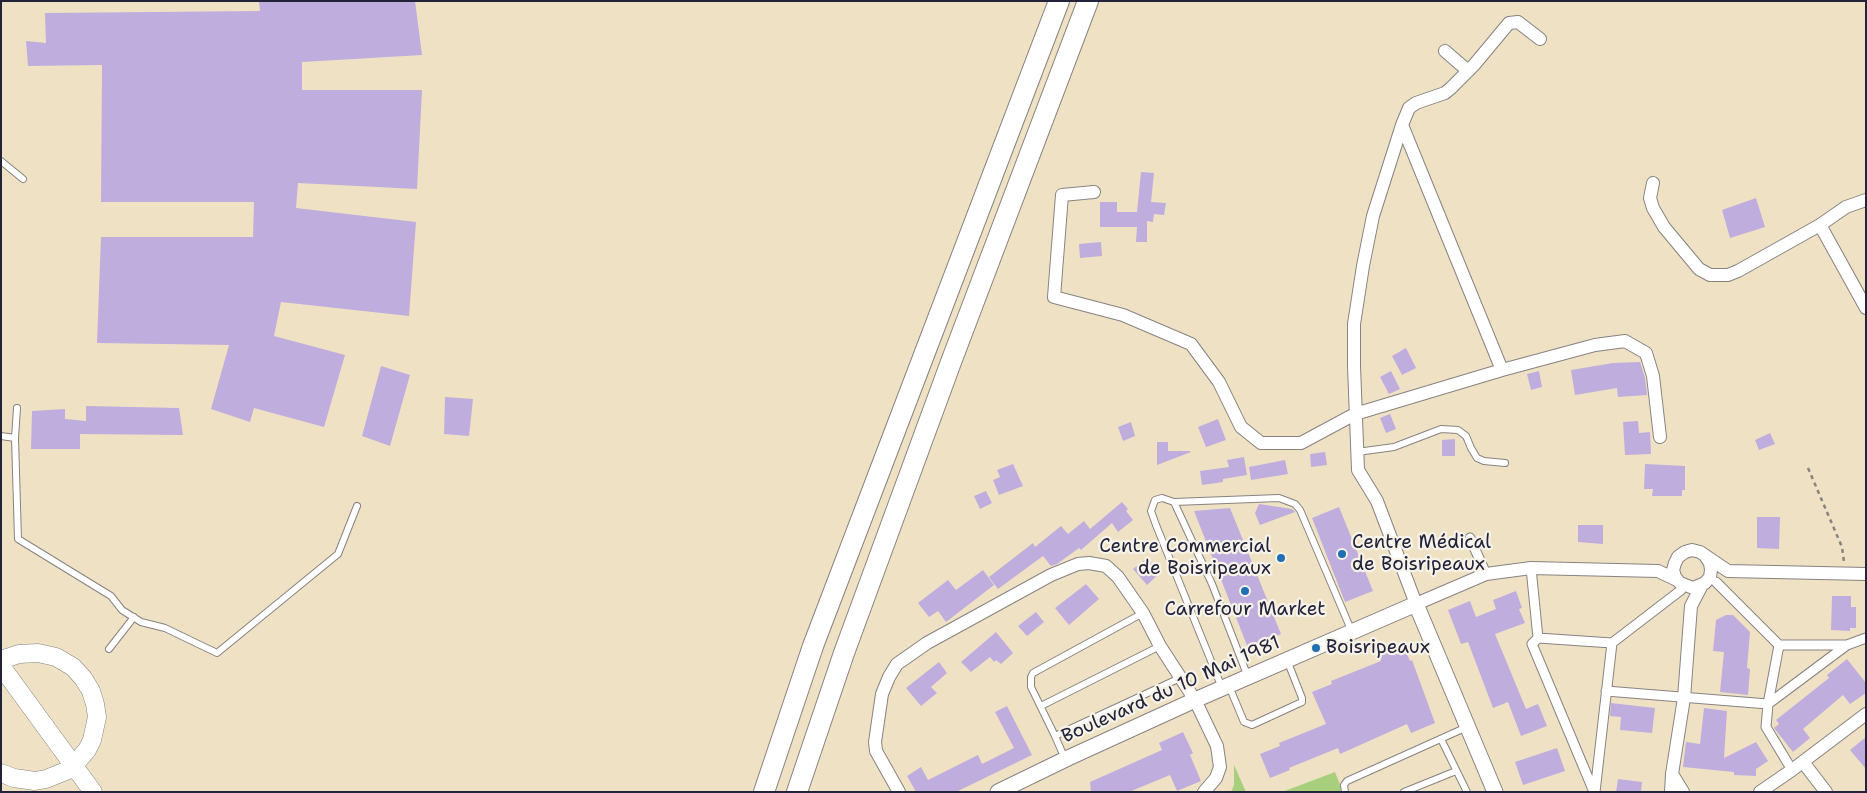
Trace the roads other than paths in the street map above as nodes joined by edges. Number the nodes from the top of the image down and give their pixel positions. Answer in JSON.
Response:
{"nodes":[{"id":1,"x":1059,"y":1,"type":"edge"},
{"id":2,"x":1088,"y":1,"type":"edge"},
{"id":3,"x":1540,"y":39,"type":"dead end"},
{"id":4,"x":1445,"y":51,"type":"dead end"},
{"id":5,"x":1468,"y":71,"type":"junction"},
{"id":6,"x":1402,"y":125,"type":"junction"},
{"id":7,"x":1,"y":161,"type":"edge"},
{"id":8,"x":23,"y":179,"type":"dead end"},
{"id":9,"x":1653,"y":183,"type":"dead end"},
{"id":10,"x":1094,"y":192,"type":"dead end"},
{"id":11,"x":1866,"y":200,"type":"edge"},
{"id":12,"x":1820,"y":225,"type":"junction"},
{"id":13,"x":1866,"y":308,"type":"edge"},
{"id":14,"x":1502,"y":370,"type":"junction"},
{"id":15,"x":17,"y":408,"type":"dead end"},
{"id":16,"x":1355,"y":414,"type":"junction"},
{"id":17,"x":1,"y":436,"type":"edge"},
{"id":18,"x":1660,"y":437,"type":"dead end"},
{"id":19,"x":15,"y":438,"type":"junction"},
{"id":20,"x":1357,"y":452,"type":"junction"},
{"id":21,"x":1505,"y":463,"type":"dead end"},
{"id":22,"x":1174,"y":502,"type":"junction"},
{"id":23,"x":357,"y":506,"type":"dead end"},
{"id":24,"x":1470,"y":538,"type":"dead end"},
{"id":25,"x":1678,"y":557,"type":"junction"},
{"id":26,"x":1706,"y":557,"type":"junction"},
{"id":27,"x":1530,"y":568,"type":"junction"},
{"id":28,"x":1658,"y":571,"type":"junction"},
{"id":29,"x":1728,"y":571,"type":"junction"},
{"id":30,"x":1486,"y":574,"type":"junction"},
{"id":31,"x":1866,"y":574,"type":"edge"},
{"id":32,"x":1708,"y":583,"type":"junction"},
{"id":33,"x":1679,"y":584,"type":"junction"},
{"id":34,"x":1416,"y":604,"type":"junction"},
{"id":35,"x":1691,"y":606,"type":"junction"},
{"id":36,"x":1140,"y":609,"type":"junction"},
{"id":37,"x":134,"y":617,"type":"junction"},
{"id":38,"x":1352,"y":632,"type":"junction"},
{"id":39,"x":1538,"y":638,"type":"junction"},
{"id":40,"x":1866,"y":638,"type":"edge"},
{"id":41,"x":1612,"y":643,"type":"junction"},
{"id":42,"x":1779,"y":645,"type":"junction"},
{"id":43,"x":1847,"y":645,"type":"junction"},
{"id":44,"x":1160,"y":646,"type":"junction"},
{"id":45,"x":109,"y":649,"type":"dead end"},
{"id":46,"x":1,"y":660,"type":"edge"},
{"id":47,"x":1287,"y":660,"type":"junction"},
{"id":48,"x":1,"y":666,"type":"edge"},
{"id":49,"x":1180,"y":678,"type":"junction"},
{"id":50,"x":1249,"y":678,"type":"junction"},
{"id":51,"x":1226,"y":688,"type":"junction"},
{"id":52,"x":1606,"y":691,"type":"junction"},
{"id":53,"x":1684,"y":698,"type":"junction"},
{"id":54,"x":1195,"y":700,"type":"junction"},
{"id":55,"x":1768,"y":704,"type":"junction"},
{"id":56,"x":1041,"y":706,"type":"junction"},
{"id":57,"x":1866,"y":714,"type":"edge"},
{"id":58,"x":1468,"y":726,"type":"junction"},
{"id":59,"x":1055,"y":736,"type":"junction"},
{"id":60,"x":1440,"y":739,"type":"junction"},
{"id":61,"x":1065,"y":759,"type":"junction"},
{"id":62,"x":1803,"y":762,"type":"junction"},
{"id":63,"x":74,"y":765,"type":"junction"},
{"id":64,"x":1456,"y":770,"type":"junction"},
{"id":65,"x":1792,"y":770,"type":"junction"},
{"id":66,"x":1,"y":773,"type":"edge"},
{"id":67,"x":1672,"y":774,"type":"junction"},
{"id":68,"x":1006,"y":790,"type":"edge"},
{"id":69,"x":93,"y":792,"type":"edge"},
{"id":70,"x":764,"y":792,"type":"edge"},
{"id":71,"x":797,"y":792,"type":"edge"},
{"id":72,"x":899,"y":792,"type":"edge"},
{"id":73,"x":1204,"y":792,"type":"edge"},
{"id":74,"x":1345,"y":792,"type":"edge"},
{"id":75,"x":1404,"y":792,"type":"edge"},
{"id":76,"x":1467,"y":792,"type":"edge"},
{"id":77,"x":1495,"y":792,"type":"edge"},
{"id":78,"x":1594,"y":792,"type":"edge"},
{"id":79,"x":1671,"y":792,"type":"edge"},
{"id":80,"x":1684,"y":792,"type":"edge"},
{"id":81,"x":1760,"y":792,"type":"edge"},
{"id":82,"x":1826,"y":792,"type":"edge"}],
"edges":[{"from":1,"to":70,"type":"highway"},
{"from":2,"to":71,"type":"highway"},
{"from":3,"to":5,"type":"street"},
{"from":4,"to":5,"type":"street"},
{"from":5,"to":6,"type":"street"},
{"from":6,"to":14,"type":"street"},
{"from":6,"to":16,"type":"street"},
{"from":7,"to":8,"type":"lane"},
{"from":9,"to":12,"type":"street"},
{"from":10,"to":16,"type":"street"},
{"from":11,"to":12,"type":"street"},
{"from":12,"to":13,"type":"street"},
{"from":14,"to":16,"type":"street"},
{"from":14,"to":18,"type":"street"},
{"from":15,"to":19,"type":"lane"},
{"from":16,"to":20,"type":"street"},
{"from":17,"to":19,"type":"lane"},
{"from":19,"to":37,"type":"lane"},
{"from":20,"to":21,"type":"lane"},
{"from":20,"to":34,"type":"street"},
{"from":22,"to":38,"type":"lane"},
{"from":22,"to":50,"type":"lane"},
{"from":22,"to":51,"type":"lane"},
{"from":23,"to":37,"type":"lane"},
{"from":24,"to":30,"type":"street"},
{"from":25,"to":26,"type":"street"},
{"from":25,"to":28,"type":"street"},
{"from":25,"to":33,"type":"street"},
{"from":26,"to":29,"type":"street"},
{"from":26,"to":32,"type":"street"},
{"from":27,"to":28,"type":"street"},
{"from":27,"to":30,"type":"street"},
{"from":27,"to":39,"type":"street"},
{"from":28,"to":33,"type":"street"},
{"from":29,"to":31,"type":"street"},
{"from":29,"to":32,"type":"street"},
{"from":30,"to":34,"type":"street"},
{"from":32,"to":33,"type":"street"},
{"from":32,"to":35,"type":"street"},
{"from":32,"to":42,"type":"street"},
{"from":33,"to":35,"type":"street"},
{"from":33,"to":41,"type":"street"},
{"from":34,"to":38,"type":"street","name":"Boulevard du 10 Mai 1981"},
{"from":34,"to":58,"type":"street"},
{"from":35,"to":53,"type":"street"},
{"from":36,"to":44,"type":"street"},
{"from":36,"to":56,"type":"lane"},
{"from":36,"to":72,"type":"street"},
{"from":37,"to":45,"type":"lane"},
{"from":38,"to":47,"type":"street","name":"Boulevard du 10 Mai 1981"},
{"from":39,"to":41,"type":"street"},
{"from":39,"to":78,"type":"street"},
{"from":40,"to":43,"type":"street"},
{"from":41,"to":52,"type":"street"},
{"from":42,"to":43,"type":"street"},
{"from":42,"to":55,"type":"street"},
{"from":43,"to":55,"type":"street"},
{"from":44,"to":49,"type":"street"},
{"from":44,"to":56,"type":"lane"},
{"from":46,"to":63,"type":"main road"},
{"from":47,"to":50,"type":"street","name":"Boulevard du 10 Mai 1981"},
{"from":47,"to":51,"type":"lane"},
{"from":48,"to":63,"type":"main road"},
{"from":49,"to":54,"type":"street"},
{"from":49,"to":59,"type":"lane"},
{"from":50,"to":51,"type":"street","name":"Boulevard du 10 Mai 1981"},
{"from":51,"to":54,"type":"street","name":"Boulevard du 10 Mai 1981"},
{"from":52,"to":53,"type":"street"},
{"from":52,"to":78,"type":"street"},
{"from":53,"to":55,"type":"street"},
{"from":53,"to":67,"type":"street"},
{"from":54,"to":61,"type":"street","name":"Boulevard du 10 Mai 1981"},
{"from":54,"to":73,"type":"street"},
{"from":55,"to":65,"type":"street"},
{"from":56,"to":59,"type":"lane"},
{"from":57,"to":62,"type":"street"},
{"from":58,"to":60,"type":"lane"},
{"from":58,"to":77,"type":"street"},
{"from":59,"to":61,"type":"lane"},
{"from":60,"to":64,"type":"lane"},
{"from":60,"to":74,"type":"lane"},
{"from":61,"to":68,"type":"street","name":"Boulevard du 10 Mai 1981"},
{"from":62,"to":65,"type":"street"},
{"from":62,"to":82,"type":"street"},
{"from":63,"to":66,"type":"main road"},
{"from":63,"to":69,"type":"main road"},
{"from":64,"to":75,"type":"lane"},
{"from":64,"to":76,"type":"lane"},
{"from":65,"to":81,"type":"street"},
{"from":67,"to":79,"type":"street"},
{"from":67,"to":80,"type":"street"}]}
